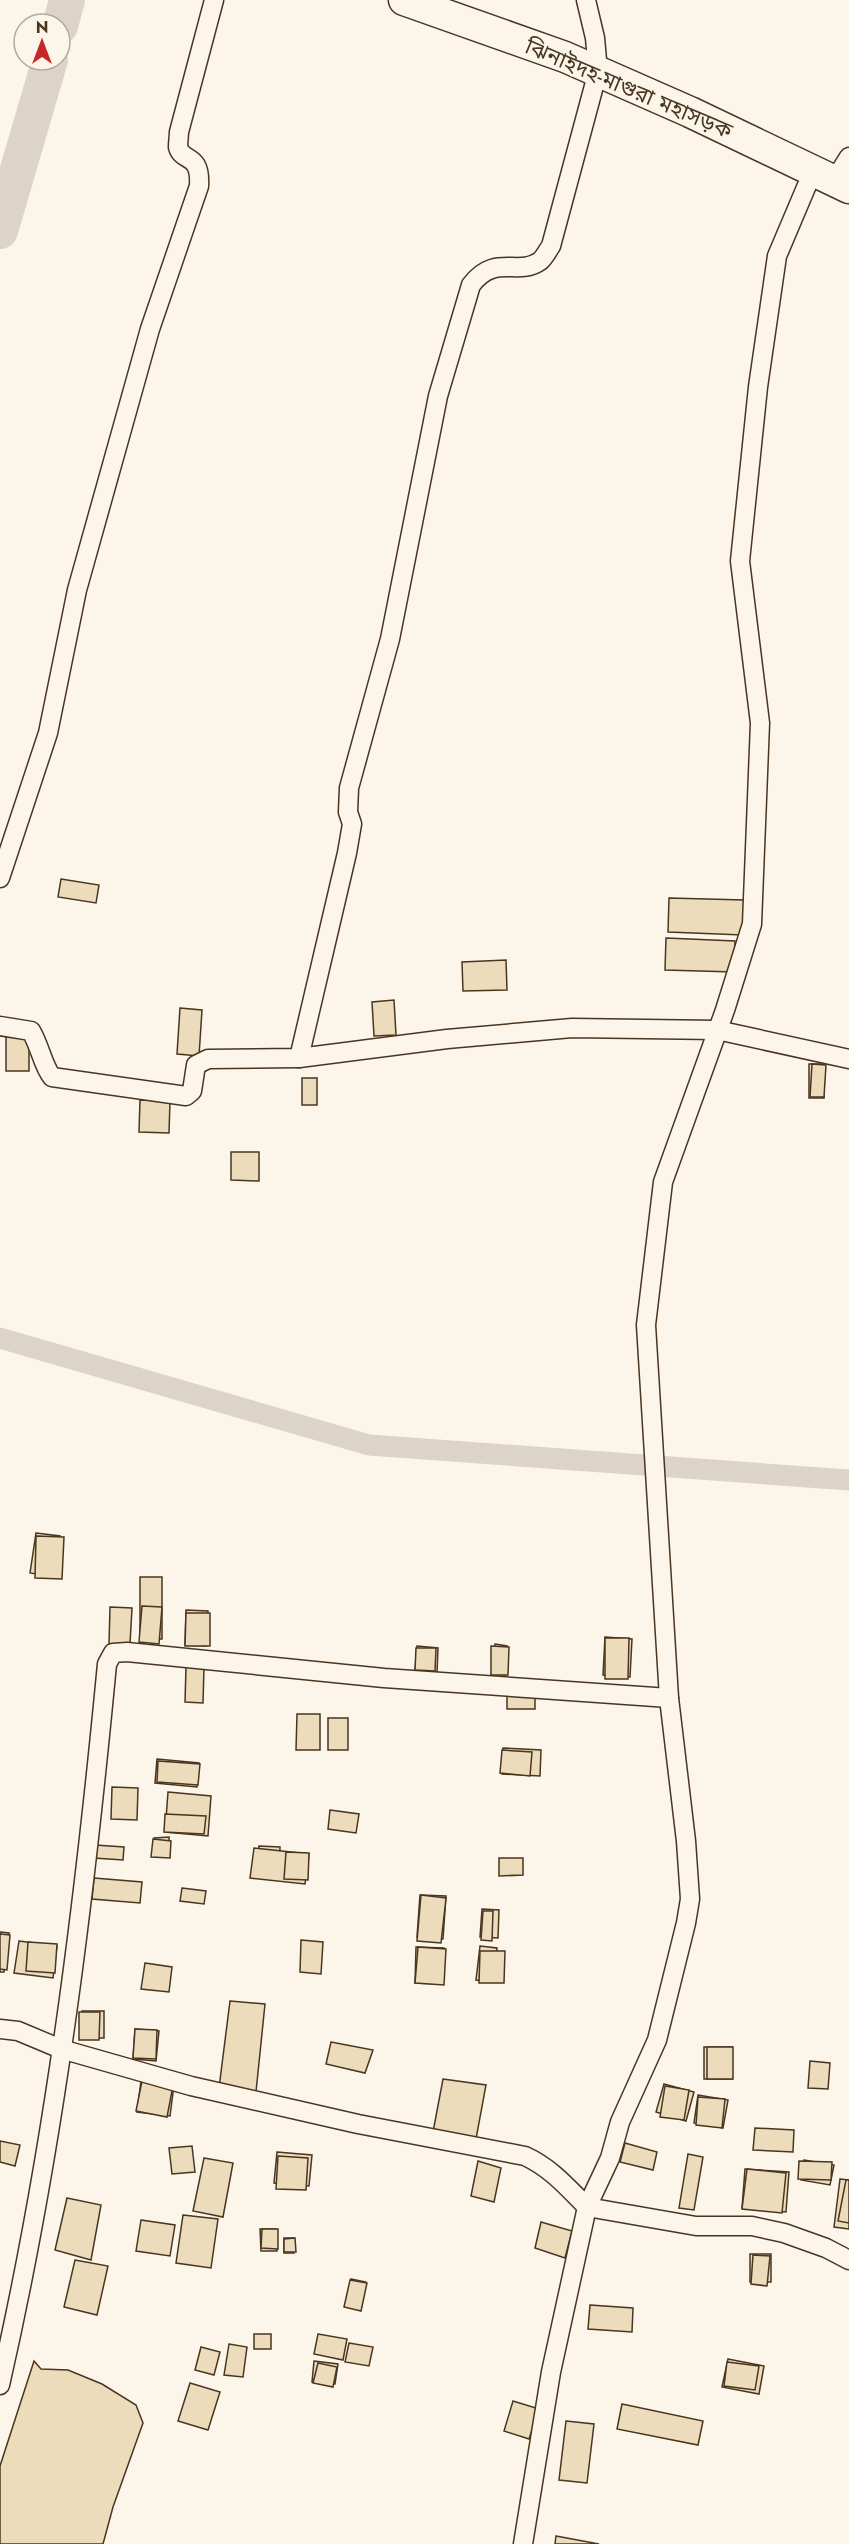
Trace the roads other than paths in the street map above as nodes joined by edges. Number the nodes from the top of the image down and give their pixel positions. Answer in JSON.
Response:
{"nodes":[{"id":1,"x":214,"y":0,"type":"edge"},
{"id":2,"x":404,"y":0,"type":"edge"},
{"id":3,"x":586,"y":0,"type":"edge"},
{"id":4,"x":598,"y":71,"type":"junction"},
{"id":5,"x":836,"y":174,"type":"edge"},
{"id":6,"x":0,"y":878,"type":"edge"},
{"id":7,"x":0,"y":1026,"type":"edge"},
{"id":8,"x":717,"y":1030,"type":"junction"},
{"id":9,"x":299,"y":1058,"type":"junction"},
{"id":10,"x":849,"y":1059,"type":"edge"},
{"id":11,"x":669,"y":1698,"type":"junction"},
{"id":12,"x":0,"y":2029,"type":"edge"},
{"id":13,"x":61,"y":2049,"type":"junction"},
{"id":14,"x":587,"y":2207,"type":"junction"},
{"id":15,"x":849,"y":2260,"type":"edge"},
{"id":16,"x":0,"y":2385,"type":"edge"},
{"id":17,"x":523,"y":2544,"type":"edge"}],
"edges":[{"from":1,"to":6,"type":"street"},
{"from":2,"to":4,"type":"highway","name":"ঝিনাইদহ-মাগুরা মহাসড়ক"},
{"from":3,"to":4,"type":"street"},
{"from":4,"to":5,"type":"highway","name":"ঝিনাইদহ-মাগুরা মহাসড়ক"},
{"from":4,"to":9,"type":"street"},
{"from":5,"to":8,"type":"street"},
{"from":7,"to":9,"type":"street"},
{"from":8,"to":9,"type":"street"},
{"from":8,"to":10,"type":"street"},
{"from":8,"to":11,"type":"street"},
{"from":11,"to":13,"type":"street"},
{"from":11,"to":14,"type":"street"},
{"from":12,"to":13,"type":"street"},
{"from":13,"to":14,"type":"street"},
{"from":13,"to":16,"type":"street"},
{"from":14,"to":15,"type":"street"},
{"from":14,"to":17,"type":"street"}]}
